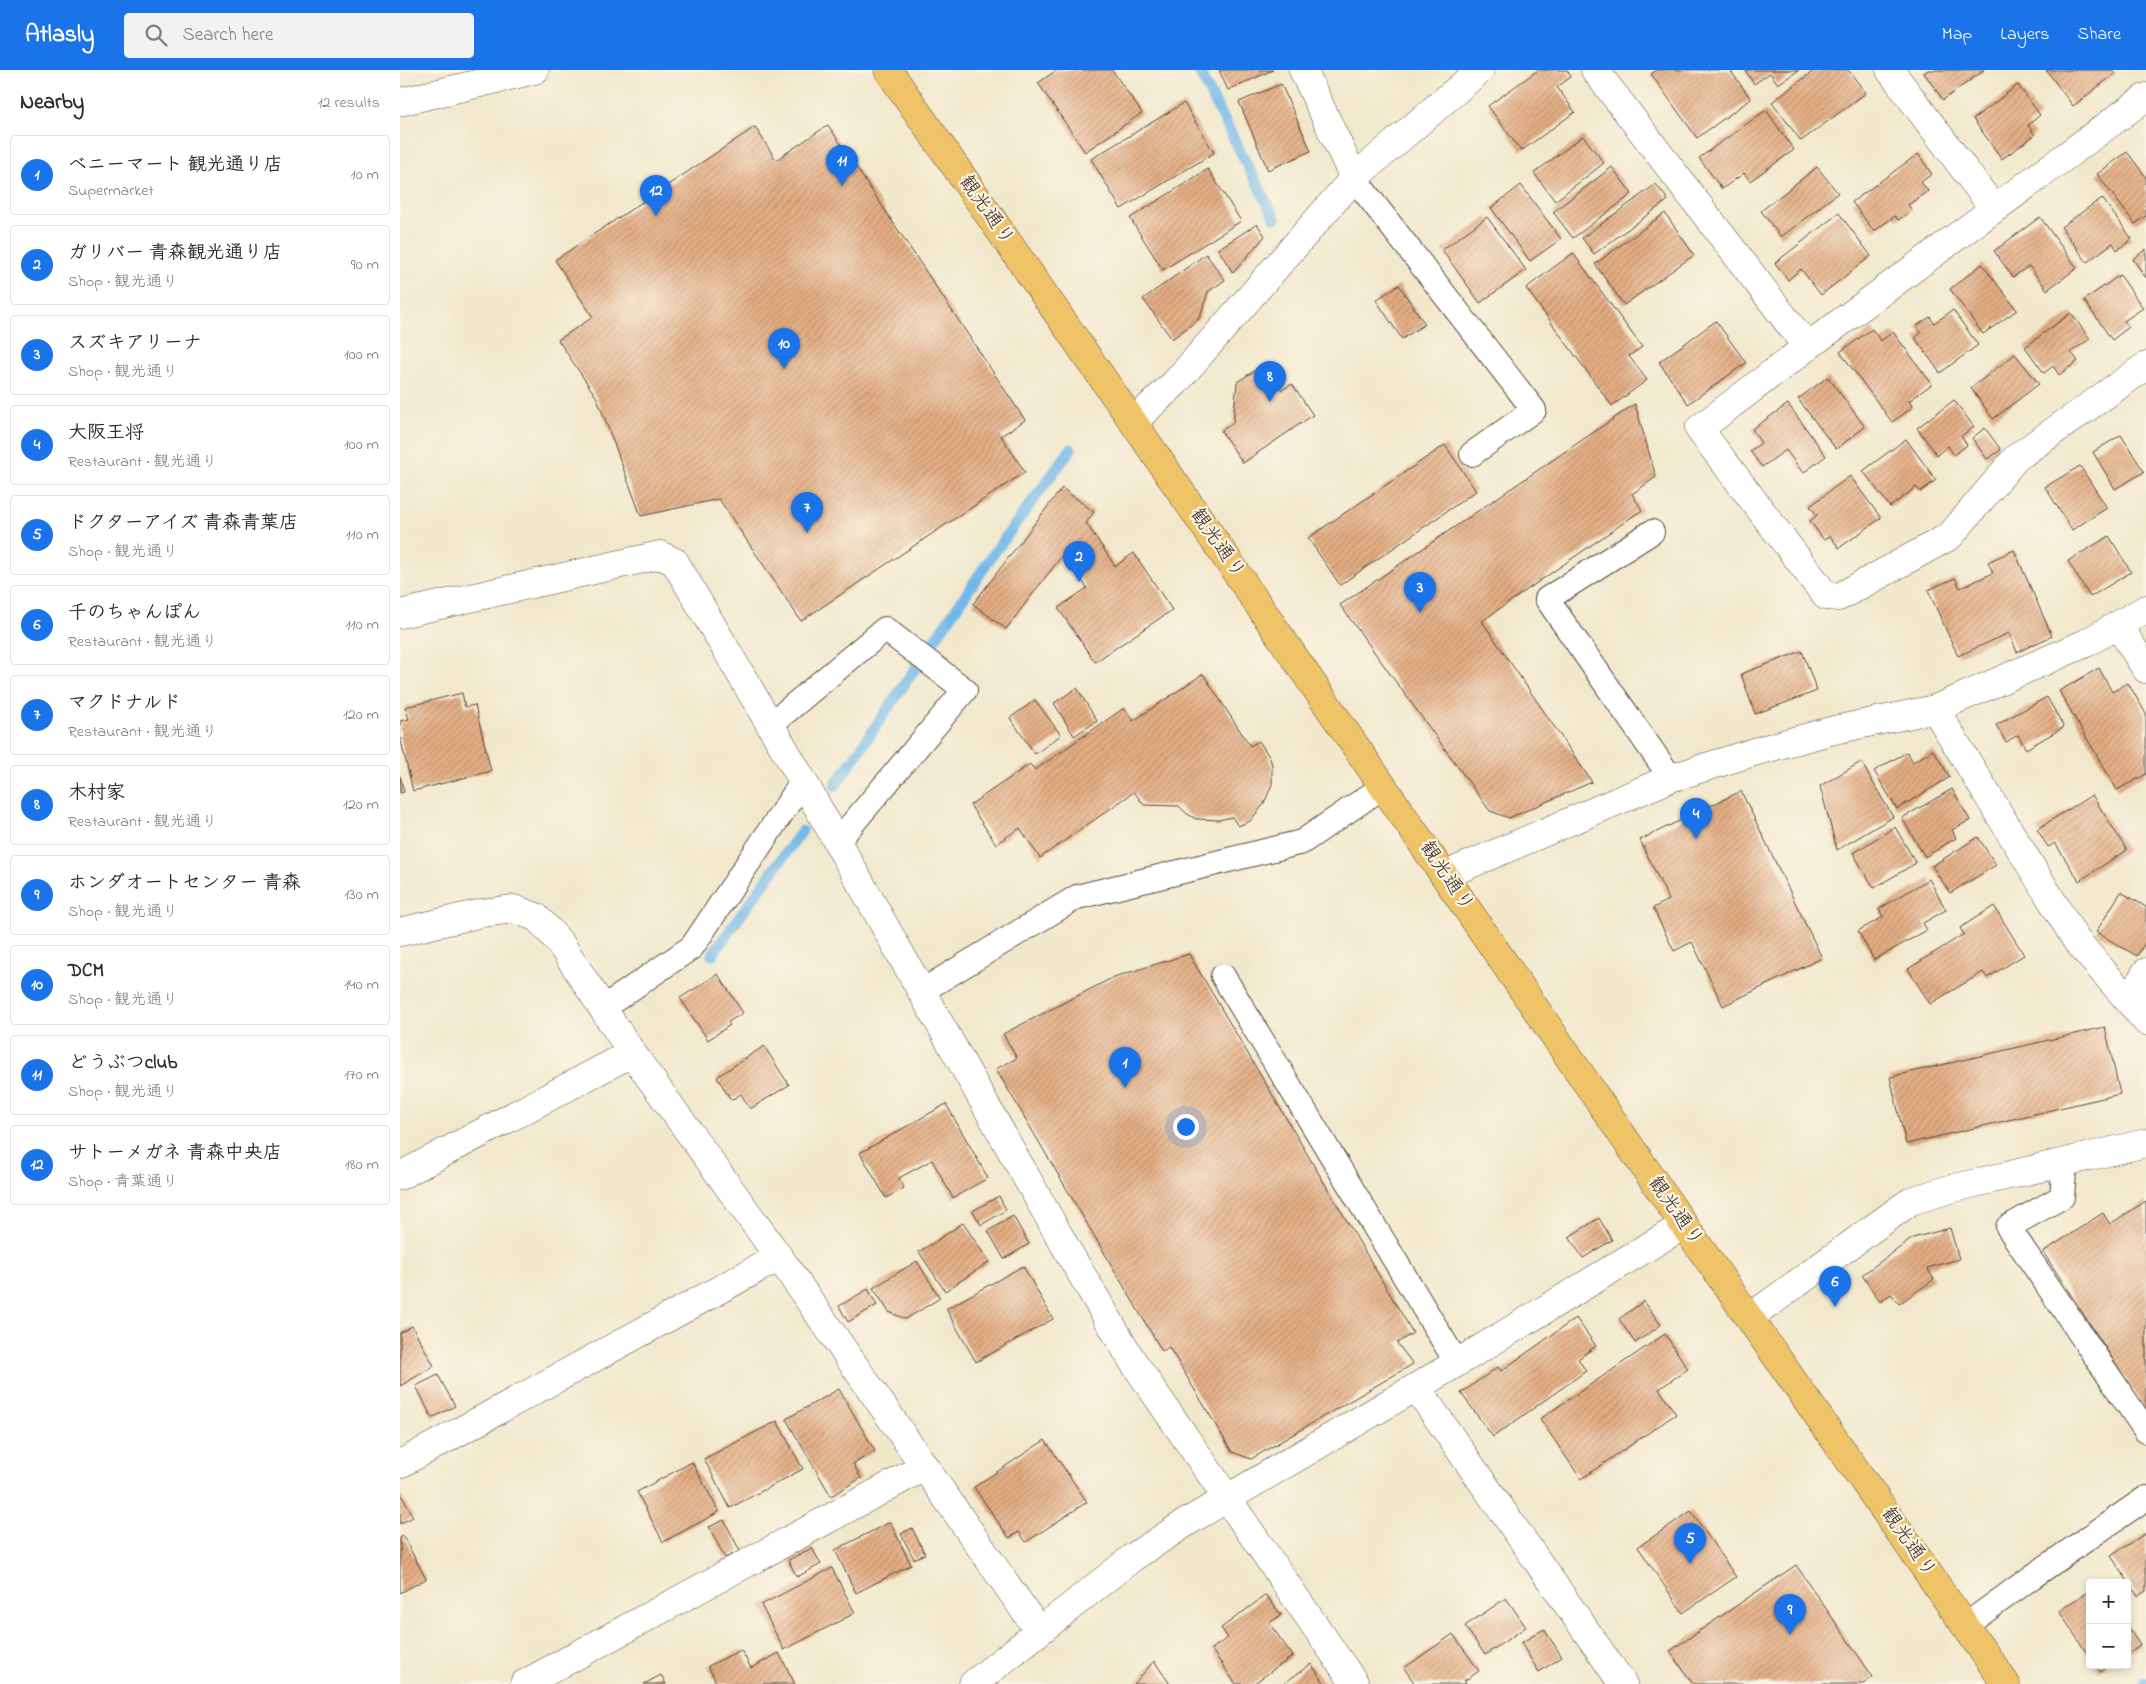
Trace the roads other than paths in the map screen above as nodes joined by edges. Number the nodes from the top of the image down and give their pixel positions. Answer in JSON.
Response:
{"nodes":[{"id":1,"x":535,"y":70,"type":"edge"},
{"id":2,"x":888,"y":70,"type":"edge"},
{"id":3,"x":1302,"y":70,"type":"edge"},
{"id":4,"x":1480,"y":70,"type":"edge"},
{"id":5,"x":1595,"y":70,"type":"edge"},
{"id":6,"x":1890,"y":70,"type":"edge"},
{"id":7,"x":2146,"y":96,"type":"edge"},
{"id":8,"x":400,"y":102,"type":"edge"},
{"id":9,"x":1354,"y":178,"type":"junction"},
{"id":10,"x":1994,"y":209,"type":"junction"},
{"id":11,"x":1806,"y":347,"type":"junction"},
{"id":12,"x":2146,"y":366,"type":"edge"},
{"id":13,"x":1133,"y":422,"type":"junction"},
{"id":14,"x":1472,"y":454,"type":"dead end"},
{"id":15,"x":1652,"y":532,"type":"dead end"},
{"id":16,"x":2146,"y":609,"type":"edge"},
{"id":17,"x":400,"y":614,"type":"edge"},
{"id":18,"x":2119,"y":626,"type":"junction"},
{"id":19,"x":2146,"y":669,"type":"edge"},
{"id":20,"x":1935,"y":709,"type":"junction"},
{"id":21,"x":770,"y":725,"type":"junction"},
{"id":22,"x":1671,"y":778,"type":"junction"},
{"id":23,"x":803,"y":781,"type":"junction"},
{"id":24,"x":1384,"y":786,"type":"junction"},
{"id":25,"x":838,"y":842,"type":"junction"},
{"id":26,"x":1445,"y":875,"type":"junction"},
{"id":27,"x":400,"y":932,"type":"edge"},
{"id":28,"x":2146,"y":972,"type":"edge"},
{"id":29,"x":1223,"y":976,"type":"dead end"},
{"id":30,"x":922,"y":990,"type":"junction"},
{"id":31,"x":603,"y":1008,"type":"junction"},
{"id":32,"x":2138,"y":1011,"type":"edge"},
{"id":33,"x":632,"y":1053,"type":"junction"},
{"id":34,"x":2146,"y":1143,"type":"edge"},
{"id":35,"x":2066,"y":1161,"type":"junction"},
{"id":36,"x":400,"y":1176,"type":"edge"},
{"id":37,"x":1684,"y":1225,"type":"junction"},
{"id":38,"x":778,"y":1257,"type":"junction"},
{"id":39,"x":1750,"y":1318,"type":"junction"},
{"id":40,"x":1457,"y":1363,"type":"junction"},
{"id":41,"x":1416,"y":1387,"type":"junction"},
{"id":42,"x":2146,"y":1431,"type":"edge"},
{"id":43,"x":400,"y":1464,"type":"edge"},
{"id":44,"x":924,"y":1467,"type":"junction"},
{"id":45,"x":1227,"y":1498,"type":"junction"},
{"id":46,"x":2146,"y":1498,"type":"edge"},
{"id":47,"x":1966,"y":1625,"type":"junction"},
{"id":48,"x":1038,"y":1630,"type":"junction"},
{"id":49,"x":524,"y":1684,"type":"edge"},
{"id":50,"x":973,"y":1684,"type":"edge"},
{"id":51,"x":1355,"y":1684,"type":"edge"},
{"id":52,"x":1622,"y":1684,"type":"edge"},
{"id":53,"x":2006,"y":1684,"type":"edge"}],
"edges":[{"from":1,"to":8,"type":"street"},
{"from":2,"to":13,"type":"highway","name":"観光通り"},
{"from":3,"to":9,"type":"street"},
{"from":4,"to":9,"type":"street"},
{"from":5,"to":11,"type":"street"},
{"from":6,"to":10,"type":"street"},
{"from":7,"to":10,"type":"street"},
{"from":9,"to":13,"type":"street"},
{"from":9,"to":14,"type":"lane"},
{"from":10,"to":11,"type":"street"},
{"from":11,"to":12,"type":"street"},
{"from":13,"to":24,"type":"highway","name":"観光通り"},
{"from":15,"to":22,"type":"lane"},
{"from":16,"to":18,"type":"street"},
{"from":17,"to":21,"type":"street"},
{"from":18,"to":19,"type":"street"},
{"from":18,"to":20,"type":"street"},
{"from":20,"to":22,"type":"street"},
{"from":20,"to":32,"type":"street"},
{"from":21,"to":23,"type":"street"},
{"from":21,"to":25,"type":"lane"},
{"from":22,"to":26,"type":"street"},
{"from":23,"to":25,"type":"street"},
{"from":23,"to":31,"type":"lane"},
{"from":24,"to":26,"type":"highway","name":"観光通り"},
{"from":24,"to":30,"type":"lane"},
{"from":25,"to":30,"type":"street"},
{"from":26,"to":37,"type":"highway","name":"観光通り"},
{"from":27,"to":31,"type":"street"},
{"from":28,"to":32,"type":"street"},
{"from":29,"to":40,"type":"lane"},
{"from":30,"to":45,"type":"street"},
{"from":31,"to":33,"type":"street"},
{"from":33,"to":36,"type":"street"},
{"from":33,"to":38,"type":"street"},
{"from":34,"to":35,"type":"street"},
{"from":35,"to":39,"type":"street"},
{"from":35,"to":42,"type":"lane"},
{"from":37,"to":39,"type":"highway","name":"観光通り"},
{"from":37,"to":40,"type":"street"},
{"from":38,"to":43,"type":"street"},
{"from":38,"to":44,"type":"street"},
{"from":39,"to":47,"type":"highway","name":"観光通り"},
{"from":40,"to":41,"type":"street"},
{"from":41,"to":45,"type":"street"},
{"from":41,"to":52,"type":"street"},
{"from":44,"to":48,"type":"street"},
{"from":44,"to":49,"type":"street"},
{"from":45,"to":48,"type":"street"},
{"from":45,"to":51,"type":"street"},
{"from":46,"to":47,"type":"lane"},
{"from":47,"to":53,"type":"highway","name":"観光通り"},
{"from":48,"to":50,"type":"street"}]}
